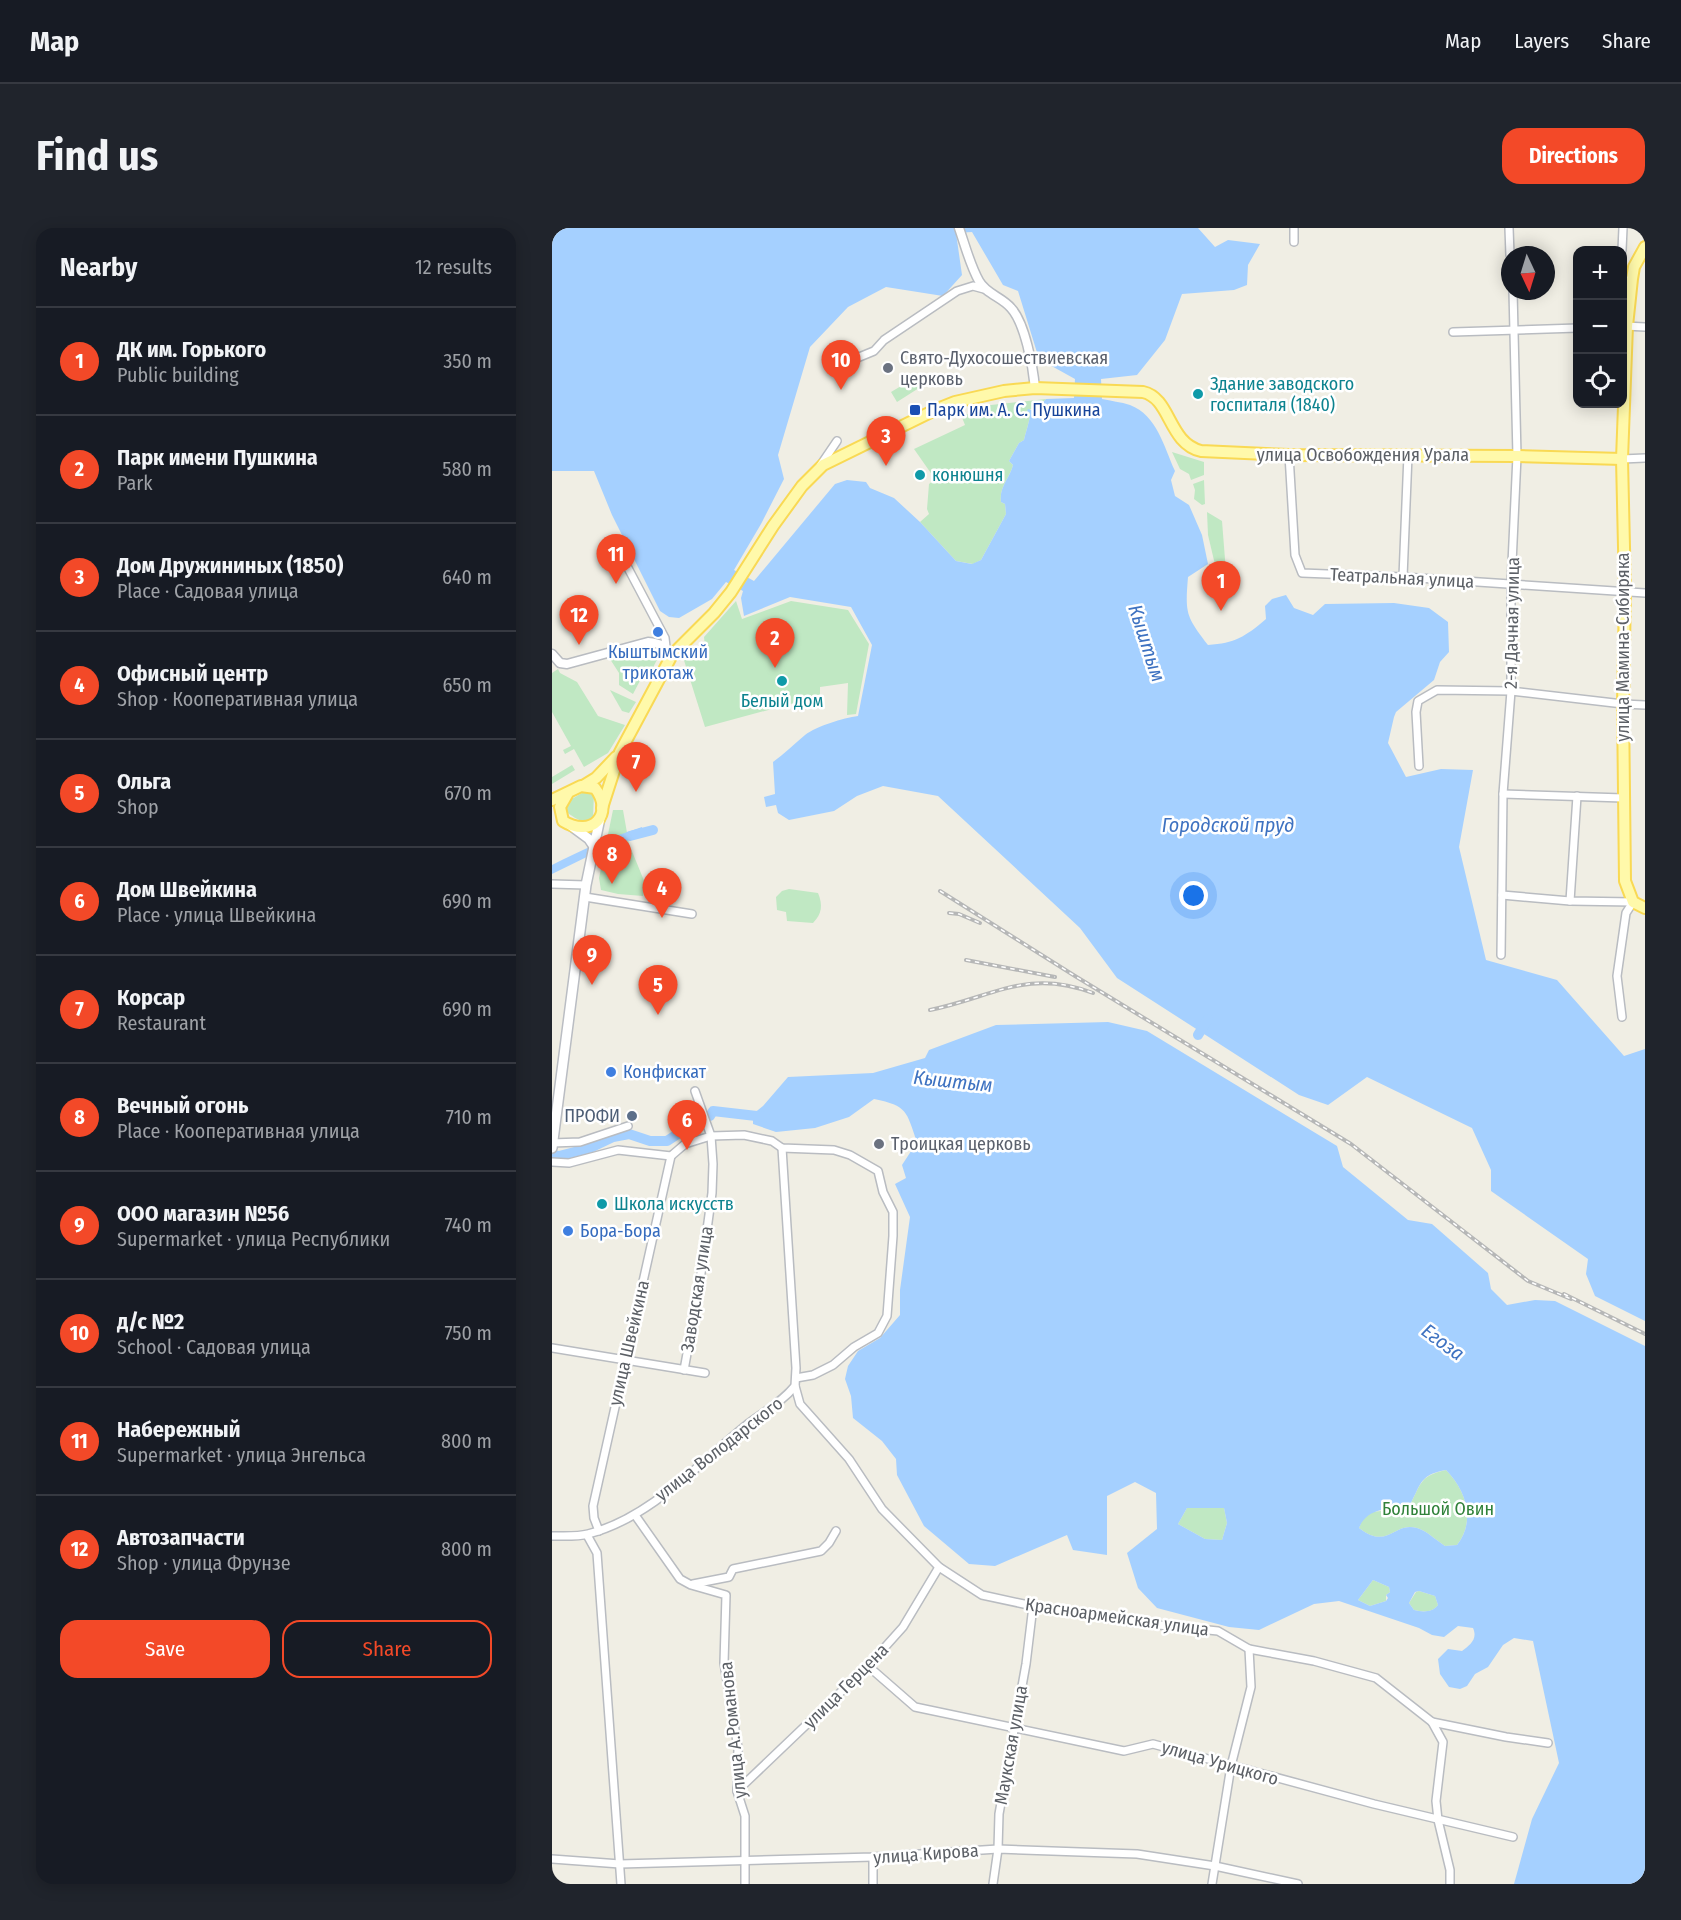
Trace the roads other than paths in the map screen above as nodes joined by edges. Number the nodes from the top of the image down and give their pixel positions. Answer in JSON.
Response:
{"nodes":[{"id":1,"x":959,"y":228,"type":"edge"},
{"id":2,"x":1294,"y":228,"type":"edge"},
{"id":3,"x":1509,"y":228,"type":"edge"},
{"id":4,"x":1623,"y":228,"type":"edge"},
{"id":5,"x":1294,"y":242,"type":"dead end"},
{"id":6,"x":1510,"y":246,"type":"edge"},
{"id":7,"x":1622,"y":246,"type":"edge"},
{"id":8,"x":1645,"y":247,"type":"edge"},
{"id":9,"x":1627,"y":282,"type":"edge"},
{"id":10,"x":1631,"y":288,"type":"junction"},
{"id":11,"x":987,"y":291,"type":"junction"},
{"id":12,"x":1513,"y":300,"type":"edge"},
{"id":13,"x":1627,"y":313,"type":"edge"},
{"id":14,"x":1627,"y":326,"type":"edge"},
{"id":15,"x":1645,"y":327,"type":"edge"},
{"id":16,"x":1515,"y":328,"type":"junction"},
{"id":17,"x":1573,"y":328,"type":"edge"},
{"id":18,"x":1453,"y":332,"type":"dead end"},
{"id":19,"x":1624,"y":354,"type":"edge"},
{"id":20,"x":852,"y":360,"type":"dead end"},
{"id":21,"x":1035,"y":388,"type":"junction"},
{"id":22,"x":837,"y":441,"type":"dead end"},
{"id":23,"x":1289,"y":455,"type":"junction"},
{"id":24,"x":1408,"y":455,"type":"junction"},
{"id":25,"x":1517,"y":456,"type":"junction"},
{"id":26,"x":1645,"y":458,"type":"edge"},
{"id":27,"x":1622,"y":459,"type":"junction"},
{"id":28,"x":818,"y":469,"type":"junction"},
{"id":29,"x":619,"y":551,"type":"dead end"},
{"id":30,"x":1403,"y":576,"type":"junction"},
{"id":31,"x":1511,"y":585,"type":"junction"},
{"id":32,"x":1625,"y":591,"type":"junction"},
{"id":33,"x":1645,"y":593,"type":"edge"},
{"id":34,"x":669,"y":651,"type":"junction"},
{"id":35,"x":552,"y":654,"type":"edge"},
{"id":36,"x":1511,"y":691,"type":"junction"},
{"id":37,"x":1623,"y":704,"type":"junction"},
{"id":38,"x":1645,"y":705,"type":"edge"},
{"id":39,"x":620,"y":752,"type":"junction"},
{"id":40,"x":1419,"y":766,"type":"dead end"},
{"id":41,"x":582,"y":786,"type":"junction"},
{"id":42,"x":568,"y":793,"type":"junction"},
{"id":43,"x":1503,"y":794,"type":"junction"},
{"id":44,"x":1577,"y":796,"type":"junction"},
{"id":45,"x":1623,"y":798,"type":"junction"},
{"id":46,"x":552,"y":800,"type":"edge"},
{"id":47,"x":601,"y":813,"type":"junction"},
{"id":48,"x":560,"y":820,"type":"edge"},
{"id":49,"x":593,"y":845,"type":"junction"},
{"id":50,"x":552,"y":884,"type":"edge"},
{"id":51,"x":586,"y":885,"type":"junction"},
{"id":52,"x":1502,"y":895,"type":"junction"},
{"id":53,"x":585,"y":897,"type":"junction"},
{"id":54,"x":1570,"y":901,"type":"junction"},
{"id":55,"x":1633,"y":902,"type":"junction"},
{"id":56,"x":1645,"y":908,"type":"edge"},
{"id":57,"x":692,"y":914,"type":"dead end"},
{"id":58,"x":1501,"y":954,"type":"dead end"},
{"id":59,"x":1622,"y":1017,"type":"dead end"},
{"id":60,"x":695,"y":1092,"type":"dead end"},
{"id":61,"x":628,"y":1125,"type":"dead end"},
{"id":62,"x":710,"y":1132,"type":"junction"},
{"id":63,"x":552,"y":1143,"type":"edge"},
{"id":64,"x":552,"y":1148,"type":"edge"},
{"id":65,"x":782,"y":1148,"type":"junction"},
{"id":66,"x":671,"y":1156,"type":"junction"},
{"id":67,"x":552,"y":1162,"type":"edge"},
{"id":68,"x":552,"y":1348,"type":"edge"},
{"id":69,"x":624,"y":1360,"type":"junction"},
{"id":70,"x":684,"y":1370,"type":"junction"},
{"id":71,"x":705,"y":1373,"type":"dead end"},
{"id":72,"x":796,"y":1378,"type":"junction"},
{"id":73,"x":795,"y":1386,"type":"junction"},
{"id":74,"x":782,"y":1400,"type":"junction"},
{"id":75,"x":800,"y":1404,"type":"junction"},
{"id":76,"x":635,"y":1515,"type":"junction"},
{"id":77,"x":599,"y":1530,"type":"junction"},
{"id":78,"x":836,"y":1532,"type":"dead end"},
{"id":79,"x":587,"y":1535,"type":"junction"},
{"id":80,"x":552,"y":1536,"type":"edge"},
{"id":81,"x":939,"y":1568,"type":"junction"},
{"id":82,"x":691,"y":1585,"type":"junction"},
{"id":83,"x":1033,"y":1606,"type":"junction"},
{"id":84,"x":1249,"y":1649,"type":"junction"},
{"id":85,"x":868,"y":1666,"type":"junction"},
{"id":86,"x":1432,"y":1722,"type":"junction"},
{"id":87,"x":1014,"y":1728,"type":"junction"},
{"id":88,"x":1548,"y":1743,"type":"dead end"},
{"id":89,"x":1231,"y":1766,"type":"junction"},
{"id":90,"x":737,"y":1791,"type":"junction"},
{"id":91,"x":1438,"y":1820,"type":"junction"},
{"id":92,"x":1513,"y":1837,"type":"dead end"},
{"id":93,"x":998,"y":1849,"type":"junction"},
{"id":94,"x":873,"y":1857,"type":"junction"},
{"id":95,"x":552,"y":1859,"type":"edge"},
{"id":96,"x":746,"y":1860,"type":"junction"},
{"id":97,"x":621,"y":1864,"type":"junction"},
{"id":98,"x":1215,"y":1866,"type":"junction"},
{"id":99,"x":621,"y":1884,"type":"edge"},
{"id":100,"x":745,"y":1884,"type":"edge"},
{"id":101,"x":873,"y":1884,"type":"edge"},
{"id":102,"x":993,"y":1884,"type":"edge"},
{"id":103,"x":1212,"y":1884,"type":"edge"},
{"id":104,"x":1298,"y":1884,"type":"edge"},
{"id":105,"x":1450,"y":1884,"type":"edge"}],
"edges":[{"from":1,"to":11,"type":"street"},
{"from":2,"to":5,"type":"street"},
{"from":3,"to":6,"type":"street"},
{"from":4,"to":7,"type":"street"},
{"from":8,"to":10,"type":"main road","name":"улица Мамина-Сибиряка"},
{"from":9,"to":10,"type":"street"},
{"from":10,"to":13,"type":"main road","name":"улица Мамина-Сибиряка"},
{"from":11,"to":20,"type":"street"},
{"from":11,"to":21,"type":"street"},
{"from":12,"to":16,"type":"street","name":"2-я Дачная улица"},
{"from":14,"to":15,"type":"street"},
{"from":16,"to":17,"type":"street"},
{"from":16,"to":18,"type":"street"},
{"from":16,"to":25,"type":"street","name":"2-я Дачная улица"},
{"from":19,"to":27,"type":"main road","name":"улица Мамина-Сибиряка"},
{"from":21,"to":23,"type":"main road","name":"улица Освобождения Урала"},
{"from":21,"to":28,"type":"main road"},
{"from":22,"to":28,"type":"street"},
{"from":23,"to":24,"type":"main road","name":"улица Освобождения Урала"},
{"from":23,"to":30,"type":"street","name":"Театральная улица"},
{"from":24,"to":25,"type":"main road","name":"улица Освобождения Урала"},
{"from":24,"to":30,"type":"street"},
{"from":25,"to":27,"type":"main road","name":"улица Освобождения Урала"},
{"from":25,"to":31,"type":"street","name":"2-я Дачная улица"},
{"from":26,"to":27,"type":"street","name":"улица Освобождения Урала"},
{"from":27,"to":32,"type":"main road","name":"улица Мамина-Сибиряка"},
{"from":28,"to":34,"type":"main road"},
{"from":29,"to":34,"type":"street"},
{"from":30,"to":31,"type":"street","name":"Театральная улица"},
{"from":31,"to":32,"type":"street","name":"Театральная улица"},
{"from":31,"to":36,"type":"street","name":"2-я Дачная улица"},
{"from":32,"to":33,"type":"street","name":"Театральная улица"},
{"from":32,"to":37,"type":"main road","name":"улица Мамина-Сибиряка"},
{"from":34,"to":35,"type":"street"},
{"from":34,"to":39,"type":"main road"},
{"from":36,"to":37,"type":"street"},
{"from":36,"to":40,"type":"street"},
{"from":36,"to":43,"type":"street","name":"2-я Дачная улица"},
{"from":37,"to":38,"type":"street"},
{"from":37,"to":45,"type":"main road","name":"улица Мамина-Сибиряка"},
{"from":39,"to":41,"type":"main road"},
{"from":39,"to":47,"type":"main road"},
{"from":41,"to":42,"type":"main road"},
{"from":41,"to":47,"type":"main road"},
{"from":42,"to":46,"type":"main road"},
{"from":42,"to":48,"type":"main road"},
{"from":43,"to":44,"type":"street"},
{"from":43,"to":52,"type":"street","name":"2-я Дачная улица"},
{"from":44,"to":45,"type":"street"},
{"from":44,"to":54,"type":"street"},
{"from":45,"to":55,"type":"main road","name":"улица Мамина-Сибиряка"},
{"from":47,"to":48,"type":"main road"},
{"from":47,"to":49,"type":"main road"},
{"from":48,"to":49,"type":"main road"},
{"from":49,"to":51,"type":"main road"},
{"from":50,"to":51,"type":"street"},
{"from":51,"to":53,"type":"main road"},
{"from":52,"to":54,"type":"street"},
{"from":52,"to":58,"type":"street","name":"2-я Дачная улица"},
{"from":53,"to":57,"type":"street"},
{"from":53,"to":63,"type":"main road"},
{"from":54,"to":55,"type":"street"},
{"from":55,"to":56,"type":"main road"},
{"from":55,"to":59,"type":"street"},
{"from":60,"to":62,"type":"street","name":"Заводская улица"},
{"from":61,"to":63,"type":"street"},
{"from":62,"to":65,"type":"street"},
{"from":62,"to":66,"type":"street"},
{"from":62,"to":70,"type":"street","name":"Заводская улица"},
{"from":63,"to":64,"type":"main road"},
{"from":65,"to":72,"type":"street","name":"улица Володарского"},
{"from":65,"to":72,"type":"street"},
{"from":66,"to":67,"type":"street"},
{"from":66,"to":69,"type":"street","name":"улица Швейкина"},
{"from":68,"to":69,"type":"street"},
{"from":69,"to":70,"type":"street"},
{"from":69,"to":77,"type":"street","name":"улица Швейкина"},
{"from":70,"to":71,"type":"street"},
{"from":72,"to":73,"type":"street","name":"улица Володарского"},
{"from":73,"to":74,"type":"street","name":"улица Володарского"},
{"from":73,"to":75,"type":"street","name":"Красноармейская улица"},
{"from":74,"to":75,"type":"street"},
{"from":74,"to":76,"type":"street","name":"улица Володарского"},
{"from":75,"to":81,"type":"street","name":"Красноармейская улица"},
{"from":76,"to":77,"type":"street","name":"улица Володарского"},
{"from":76,"to":82,"type":"street","name":"улица А.Романова"},
{"from":77,"to":79,"type":"street","name":"улица Володарского"},
{"from":78,"to":82,"type":"street"},
{"from":79,"to":80,"type":"street","name":"улица Володарского"},
{"from":79,"to":97,"type":"street"},
{"from":81,"to":83,"type":"street","name":"Красноармейская улица"},
{"from":81,"to":85,"type":"street","name":"улица Герцена"},
{"from":82,"to":90,"type":"street","name":"улица А.Романова"},
{"from":83,"to":84,"type":"street","name":"Красноармейская улица"},
{"from":83,"to":87,"type":"street","name":"Маукская улица"},
{"from":84,"to":86,"type":"street","name":"Красноармейская улица"},
{"from":84,"to":89,"type":"street"},
{"from":85,"to":87,"type":"street","name":"улица Урицкого"},
{"from":85,"to":90,"type":"street","name":"улица Герцена"},
{"from":86,"to":88,"type":"street","name":"Красноармейская улица"},
{"from":86,"to":91,"type":"street"},
{"from":87,"to":89,"type":"street","name":"улица Урицкого"},
{"from":87,"to":93,"type":"street","name":"Маукская улица"},
{"from":89,"to":91,"type":"street","name":"улица Урицкого"},
{"from":89,"to":98,"type":"street"},
{"from":90,"to":96,"type":"street","name":"улица А.Романова"},
{"from":91,"to":92,"type":"street","name":"улица Урицкого"},
{"from":91,"to":105,"type":"street"},
{"from":93,"to":94,"type":"street","name":"улица Кирова"},
{"from":93,"to":98,"type":"street","name":"улица Кирова"},
{"from":93,"to":102,"type":"street","name":"Маукская улица"},
{"from":94,"to":96,"type":"street","name":"улица Кирова"},
{"from":94,"to":101,"type":"street"},
{"from":95,"to":97,"type":"street","name":"улица Кирова"},
{"from":96,"to":97,"type":"street","name":"улица Кирова"},
{"from":96,"to":100,"type":"street","name":"улица А.Романова"},
{"from":97,"to":99,"type":"street"},
{"from":98,"to":103,"type":"street"},
{"from":98,"to":104,"type":"street","name":"улица Кирова"}]}
